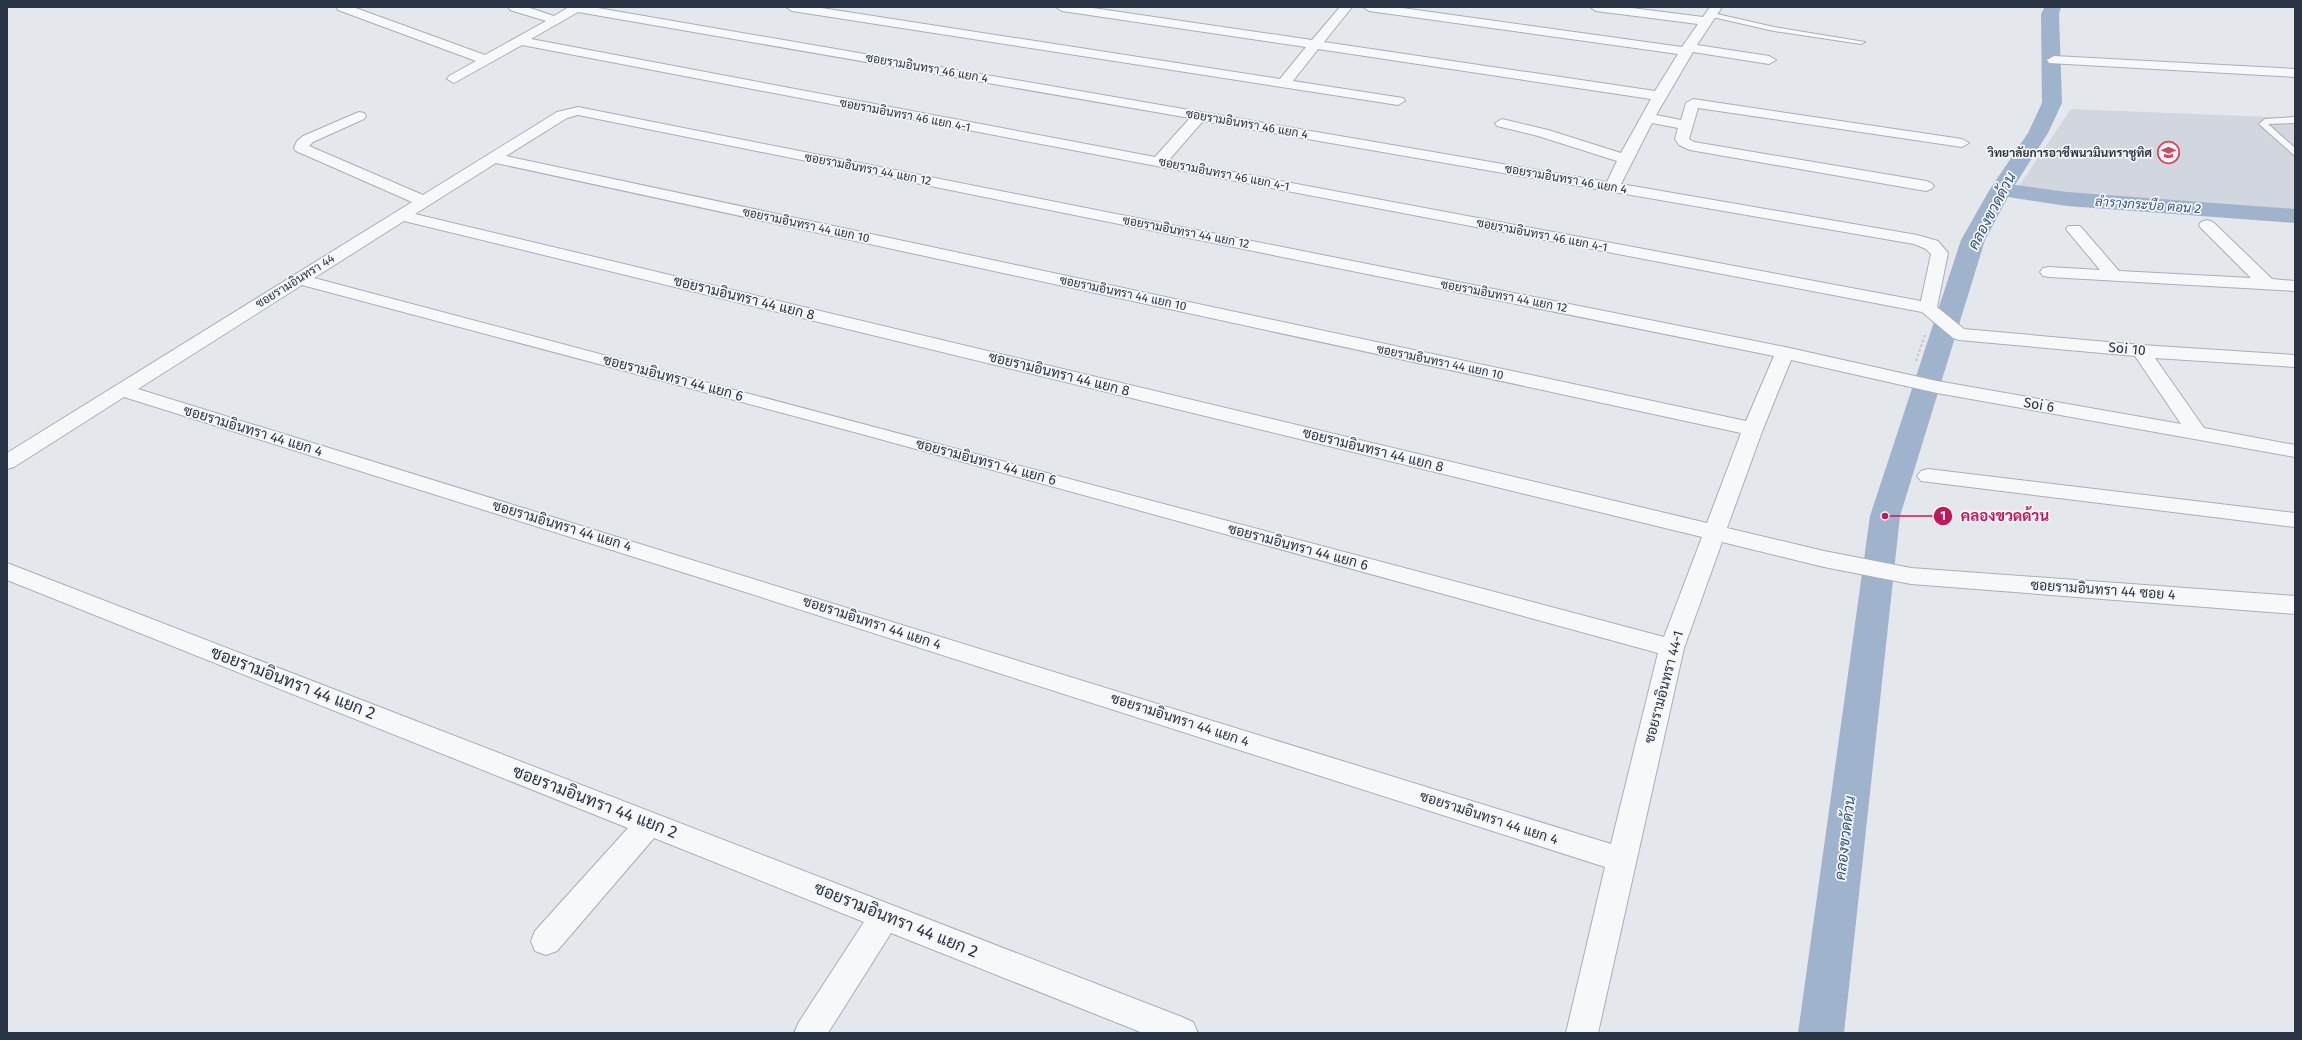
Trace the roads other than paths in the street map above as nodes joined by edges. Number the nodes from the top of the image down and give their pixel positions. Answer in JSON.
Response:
{"nodes":[{"id":1,"x":342,"y":7,"type":"edge"},
{"id":2,"x":514,"y":7,"type":"edge"},
{"id":3,"x":792,"y":7,"type":"edge"},
{"id":4,"x":888,"y":7,"type":"edge"},
{"id":5,"x":1062,"y":7,"type":"edge"},
{"id":6,"x":1346,"y":7,"type":"edge"},
{"id":7,"x":1369,"y":7,"type":"edge"},
{"id":8,"x":1596,"y":7,"type":"edge"},
{"id":9,"x":577,"y":8,"type":"edge"},
{"id":10,"x":1711,"y":14,"type":"edge"},
{"id":11,"x":871,"y":19,"type":"junction"},
{"id":12,"x":556,"y":20,"type":"junction"},
{"id":13,"x":520,"y":41,"type":"junction"},
{"id":14,"x":1861,"y":42,"type":"dead end"},
{"id":15,"x":1315,"y":44,"type":"junction"},
{"id":16,"x":1686,"y":49,"type":"junction"},
{"id":17,"x":486,"y":60,"type":"junction"},
{"id":18,"x":1769,"y":60,"type":"dead end"},
{"id":19,"x":2054,"y":60,"type":"dead end"},
{"id":20,"x":2295,"y":73,"type":"edge"},
{"id":21,"x":454,"y":79,"type":"dead end"},
{"id":22,"x":1284,"y":83,"type":"junction"},
{"id":23,"x":1659,"y":96,"type":"junction"},
{"id":24,"x":1398,"y":101,"type":"dead end"},
{"id":25,"x":587,"y":112,"type":"joint"},
{"id":26,"x":359,"y":116,"type":"dead end"},
{"id":27,"x":1200,"y":116,"type":"junction"},
{"id":28,"x":1647,"y":118,"type":"junction"},
{"id":29,"x":2295,"y":120,"type":"edge"},
{"id":30,"x":1502,"y":123,"type":"dead end"},
{"id":31,"x":1686,"y":125,"type":"junction"},
{"id":32,"x":1962,"y":143,"type":"dead end"},
{"id":33,"x":2295,"y":153,"type":"edge"},
{"id":34,"x":493,"y":158,"type":"junction"},
{"id":35,"x":1626,"y":159,"type":"junction"},
{"id":36,"x":1159,"y":162,"type":"junction"},
{"id":37,"x":1926,"y":186,"type":"dead end"},
{"id":38,"x":1612,"y":187,"type":"junction"},
{"id":39,"x":423,"y":201,"type":"junction"},
{"id":40,"x":401,"y":215,"type":"junction"},
{"id":41,"x":2207,"y":225,"type":"dead end"},
{"id":42,"x":2074,"y":229,"type":"dead end"},
{"id":43,"x":2049,"y":272,"type":"dead end"},
{"id":44,"x":2114,"y":276,"type":"junction"},
{"id":45,"x":299,"y":279,"type":"junction"},
{"id":46,"x":2267,"y":284,"type":"junction"},
{"id":47,"x":2295,"y":286,"type":"edge"},
{"id":48,"x":1930,"y":310,"type":"junction"},
{"id":49,"x":2141,"y":350,"type":"junction"},
{"id":50,"x":1785,"y":352,"type":"junction"},
{"id":51,"x":2295,"y":361,"type":"edge"},
{"id":52,"x":121,"y":390,"type":"junction"},
{"id":53,"x":1753,"y":430,"type":"junction"},
{"id":54,"x":2198,"y":433,"type":"junction"},
{"id":55,"x":2295,"y":451,"type":"edge"},
{"id":56,"x":7,"y":462,"type":"edge"},
{"id":57,"x":1928,"y":476,"type":"dead end"},
{"id":58,"x":2295,"y":520,"type":"edge"},
{"id":59,"x":1716,"y":532,"type":"junction"},
{"id":60,"x":1824,"y":559,"type":"joint"},
{"id":61,"x":7,"y":571,"type":"edge"},
{"id":62,"x":2295,"y":605,"type":"edge"},
{"id":63,"x":1672,"y":648,"type":"junction"},
{"id":64,"x":650,"y":823,"type":"junction"},
{"id":65,"x":1621,"y":860,"type":"junction"},
{"id":66,"x":885,"y":916,"type":"junction"},
{"id":67,"x":546,"y":941,"type":"dead end"},
{"id":68,"x":1163,"y":1030,"type":"edge"},
{"id":69,"x":810,"y":1033,"type":"edge"},
{"id":70,"x":1582,"y":1033,"type":"edge"}],
"edges":[{"from":1,"to":17,"type":"street"},
{"from":2,"to":12,"type":"street"},
{"from":3,"to":11,"type":"street"},
{"from":4,"to":11,"type":"street"},
{"from":5,"to":15,"type":"street"},
{"from":6,"to":15,"type":"street"},
{"from":7,"to":16,"type":"street"},
{"from":8,"to":10,"type":"street"},
{"from":9,"to":12,"type":"street"},
{"from":9,"to":27,"type":"street","name":"ซอยรามอินทรา 46 แยก 4"},
{"from":10,"to":14,"type":"lane"},
{"from":10,"to":16,"type":"street"},
{"from":11,"to":22,"type":"street"},
{"from":12,"to":13,"type":"street"},
{"from":13,"to":17,"type":"street"},
{"from":13,"to":36,"type":"street","name":"ซอยรามอินทรา 46 แยก 4-1"},
{"from":15,"to":22,"type":"street"},
{"from":15,"to":23,"type":"street"},
{"from":16,"to":18,"type":"street"},
{"from":16,"to":23,"type":"street"},
{"from":17,"to":21,"type":"street"},
{"from":19,"to":20,"type":"street"},
{"from":22,"to":24,"type":"street"},
{"from":23,"to":28,"type":"street"},
{"from":25,"to":34,"type":"street","name":"ซอยรามอินทรา 44"},
{"from":25,"to":50,"type":"street","name":"ซอยรามอินทรา 44 แยก 12"},
{"from":26,"to":39,"type":"street"},
{"from":27,"to":36,"type":"street"},
{"from":27,"to":38,"type":"street","name":"ซอยรามอินทรา 46 แยก 4"},
{"from":28,"to":31,"type":"street"},
{"from":28,"to":35,"type":"street"},
{"from":29,"to":33,"type":"lane"},
{"from":30,"to":35,"type":"street"},
{"from":31,"to":32,"type":"street"},
{"from":31,"to":37,"type":"street"},
{"from":34,"to":39,"type":"street","name":"ซอยรามอินทรา 44"},
{"from":34,"to":53,"type":"street","name":"ซอยรามอินทรา 44 แยก 10"},
{"from":35,"to":38,"type":"street"},
{"from":36,"to":48,"type":"street","name":"ซอยรามอินทรา 46 แยก 4-1"},
{"from":38,"to":48,"type":"street","name":"ซอยรามอินทรา 46 แยก 4"},
{"from":39,"to":40,"type":"street","name":"ซอยรามอินทรา 44"},
{"from":40,"to":45,"type":"street","name":"ซอยรามอินทรา 44"},
{"from":40,"to":59,"type":"street","name":"ซอยรามอินทรา 44 แยก 8"},
{"from":41,"to":46,"type":"street"},
{"from":42,"to":44,"type":"street"},
{"from":43,"to":44,"type":"street"},
{"from":44,"to":46,"type":"street"},
{"from":45,"to":52,"type":"street","name":"ซอยรามอินทรา 44"},
{"from":45,"to":63,"type":"street","name":"ซอยรามอินทรา 44 แยก 6"},
{"from":46,"to":47,"type":"street"},
{"from":48,"to":49,"type":"street","name":"Soi 10"},
{"from":49,"to":51,"type":"street","name":"Soi 10"},
{"from":49,"to":54,"type":"street"},
{"from":50,"to":53,"type":"street","name":"ซอยรามอินทรา 44-1"},
{"from":50,"to":54,"type":"street","name":"Soi 6"},
{"from":52,"to":56,"type":"street","name":"ซอยรามอินทรา 44"},
{"from":52,"to":65,"type":"street","name":"ซอยรามอินทรา 44 แยก 4"},
{"from":53,"to":59,"type":"street","name":"ซอยรามอินทรา 44-1"},
{"from":54,"to":55,"type":"street","name":"Soi 6"},
{"from":57,"to":58,"type":"street"},
{"from":59,"to":60,"type":"street","name":"ซอยรามอินทรา 44 แยก 8"},
{"from":59,"to":63,"type":"street","name":"ซอยรามอินทรา 44-1"},
{"from":60,"to":62,"type":"street","name":"ซอยรามอินทรา 44 ซอย 4"},
{"from":61,"to":64,"type":"street","name":"ซอยรามอินทรา 44 แยก 2"},
{"from":63,"to":65,"type":"street","name":"ซอยรามอินทรา 44-1"},
{"from":64,"to":66,"type":"street","name":"ซอยรามอินทรา 44 แยก 2"},
{"from":64,"to":67,"type":"street"},
{"from":65,"to":70,"type":"street","name":"ซอยรามอินทรา 44-1"},
{"from":66,"to":68,"type":"street","name":"ซอยรามอินทรา 44 แยก 2"},
{"from":66,"to":69,"type":"street"}]}
